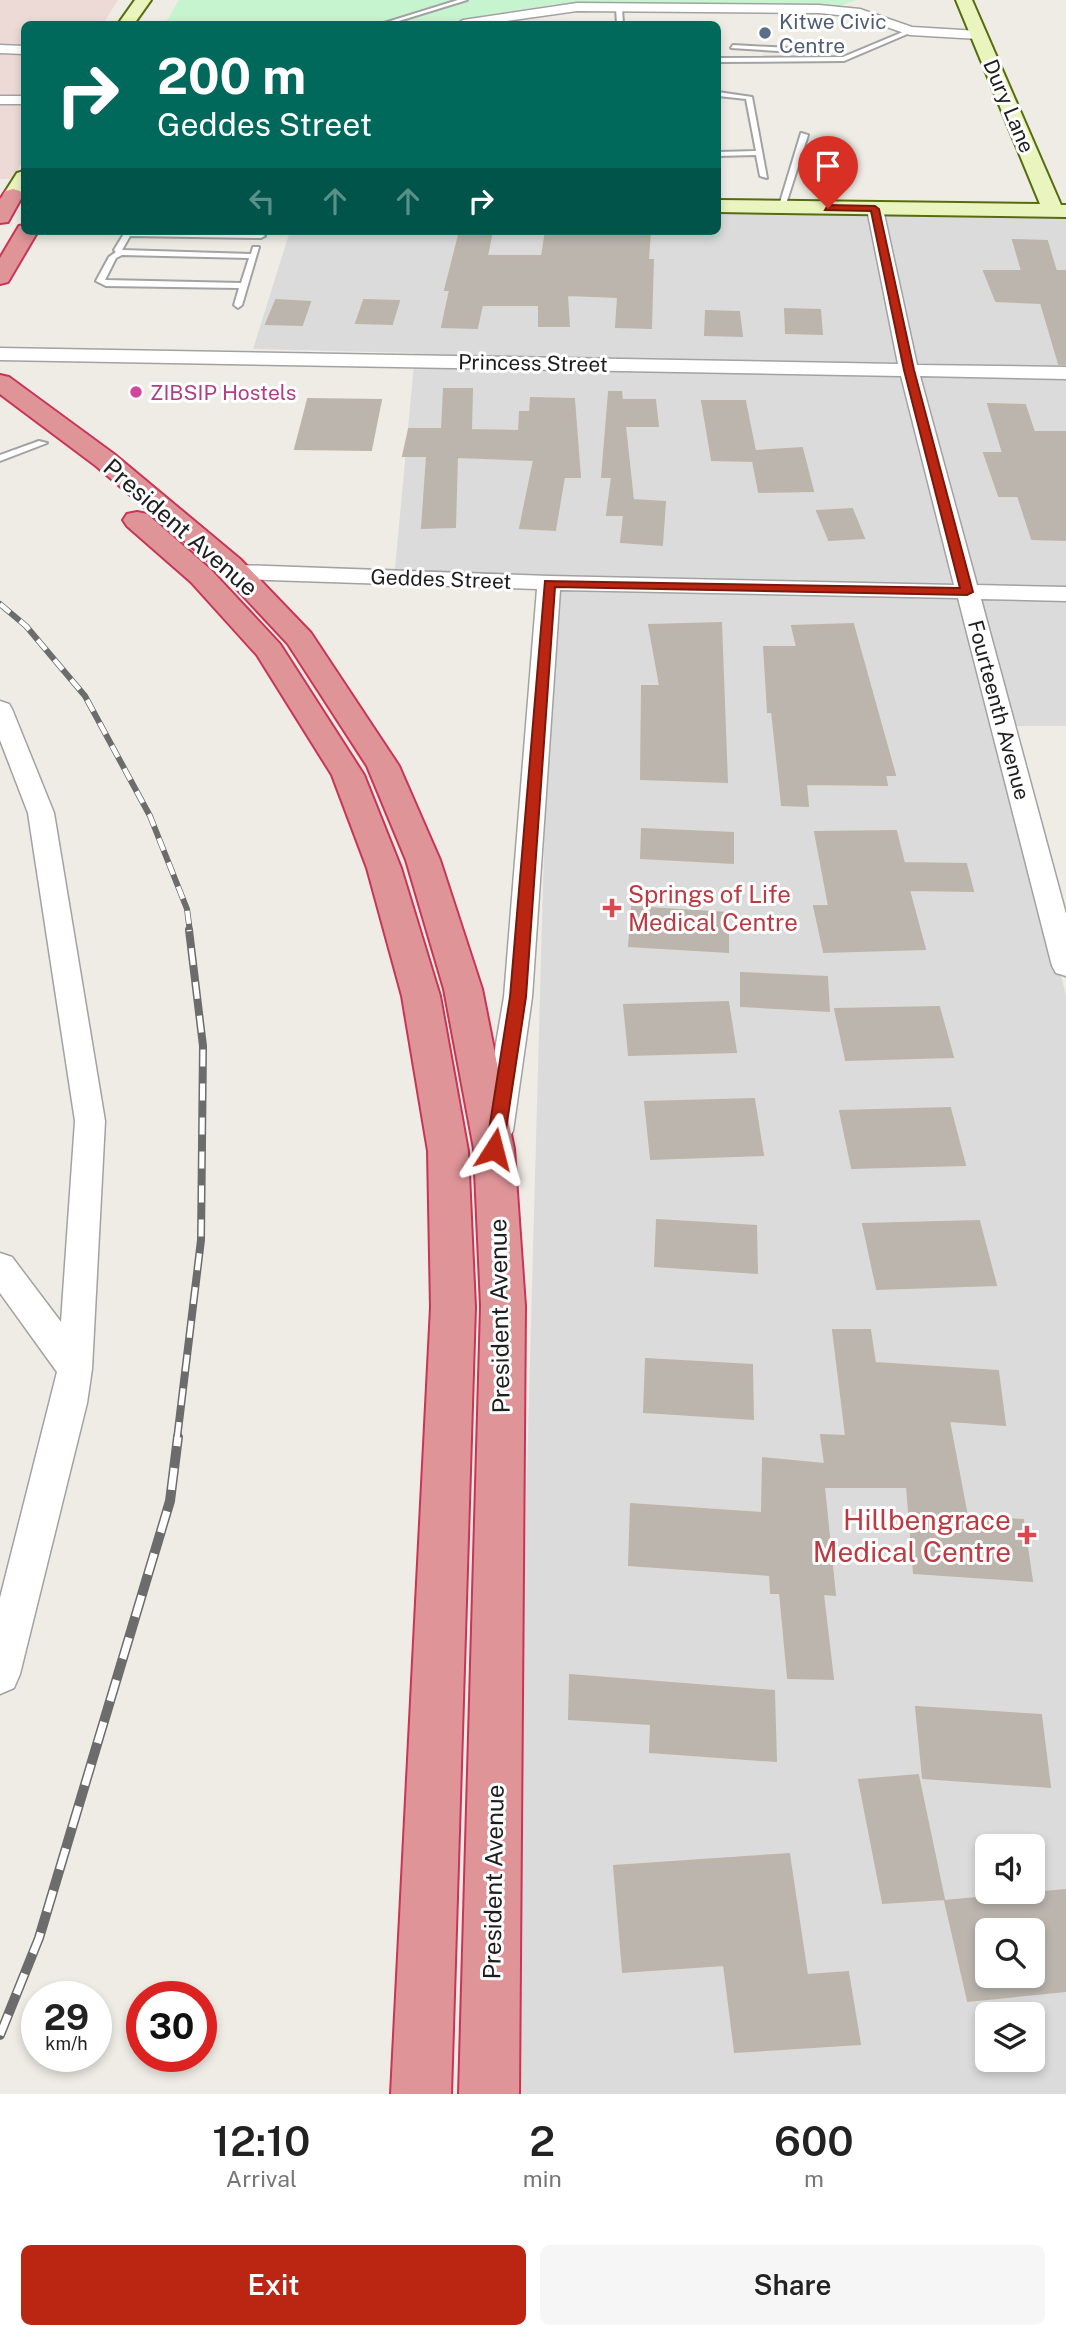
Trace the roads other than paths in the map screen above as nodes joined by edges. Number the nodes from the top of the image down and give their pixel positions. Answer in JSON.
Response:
{"nodes":[{"id":1,"x":143,"y":0,"type":"edge"},
{"id":2,"x":161,"y":0,"type":"edge"},
{"id":3,"x":464,"y":0,"type":"edge"},
{"id":4,"x":964,"y":0,"type":"edge"},
{"id":5,"x":619,"y":8,"type":"junction"},
{"id":6,"x":128,"y":21,"type":"edge"},
{"id":7,"x":149,"y":21,"type":"edge"},
{"id":8,"x":394,"y":21,"type":"edge"},
{"id":9,"x":481,"y":21,"type":"edge"},
{"id":10,"x":620,"y":21,"type":"edge"},
{"id":11,"x":910,"y":32,"type":"junction"},
{"id":12,"x":979,"y":35,"type":"junction"},
{"id":13,"x":733,"y":47,"type":"dead end"},
{"id":14,"x":0,"y":49,"type":"edge"},
{"id":15,"x":21,"y":50,"type":"edge"},
{"id":16,"x":858,"y":53,"type":"junction"},
{"id":17,"x":721,"y":60,"type":"edge"},
{"id":18,"x":721,"y":94,"type":"edge"},
{"id":19,"x":0,"y":100,"type":"edge"},
{"id":20,"x":21,"y":100,"type":"edge"},
{"id":21,"x":804,"y":135,"type":"dead end"},
{"id":22,"x":721,"y":153,"type":"edge"},
{"id":23,"x":760,"y":153,"type":"junction"},
{"id":24,"x":764,"y":176,"type":"dead end"},
{"id":25,"x":12,"y":195,"type":"edge"},
{"id":26,"x":721,"y":206,"type":"edge"},
{"id":27,"x":781,"y":207,"type":"junction"},
{"id":28,"x":875,"y":209,"type":"junction"},
{"id":29,"x":1059,"y":211,"type":"edge"},
{"id":30,"x":0,"y":217,"type":"edge"},
{"id":31,"x":24,"y":235,"type":"edge"},
{"id":32,"x":129,"y":235,"type":"edge"},
{"id":33,"x":261,"y":235,"type":"edge"},
{"id":34,"x":120,"y":253,"type":"junction"},
{"id":35,"x":7,"y":254,"type":"edge"},
{"id":36,"x":254,"y":256,"type":"junction"},
{"id":37,"x":0,"y":277,"type":"edge"},
{"id":38,"x":244,"y":286,"type":"junction"},
{"id":39,"x":238,"y":305,"type":"dead end"},
{"id":40,"x":0,"y":354,"type":"edge"},
{"id":41,"x":909,"y":370,"type":"junction"},
{"id":42,"x":1066,"y":373,"type":"edge"},
{"id":43,"x":0,"y":382,"type":"edge"},
{"id":44,"x":0,"y":410,"type":"edge"},
{"id":45,"x":42,"y":443,"type":"junction"},
{"id":46,"x":0,"y":458,"type":"edge"},
{"id":47,"x":237,"y":572,"type":"junction"},
{"id":48,"x":549,"y":583,"type":"junction"},
{"id":49,"x":967,"y":592,"type":"junction"},
{"id":50,"x":1066,"y":594,"type":"edge"},
{"id":51,"x":0,"y":709,"type":"edge"},
{"id":52,"x":1066,"y":966,"type":"edge"},
{"id":53,"x":494,"y":1149,"type":"junction"},
{"id":54,"x":0,"y":1267,"type":"edge"},
{"id":55,"x":75,"y":1368,"type":"junction"},
{"id":56,"x":0,"y":1674,"type":"edge"},
{"id":57,"x":421,"y":2094,"type":"edge"},
{"id":58,"x":489,"y":2094,"type":"edge"}],
"edges":[{"from":1,"to":6,"type":"street"},
{"from":2,"to":7,"type":"street"},
{"from":3,"to":8,"type":"lane"},
{"from":4,"to":12,"type":"street","name":"Dury Lane"},
{"from":5,"to":9,"type":"street"},
{"from":5,"to":10,"type":"lane"},
{"from":5,"to":11,"type":"street"},
{"from":11,"to":12,"type":"street"},
{"from":11,"to":16,"type":"lane"},
{"from":12,"to":29,"type":"street","name":"Dury Lane"},
{"from":13,"to":16,"type":"lane"},
{"from":14,"to":15,"type":"street"},
{"from":16,"to":17,"type":"lane"},
{"from":18,"to":23,"type":"lane"},
{"from":19,"to":20,"type":"street"},
{"from":21,"to":27,"type":"lane"},
{"from":22,"to":23,"type":"lane"},
{"from":23,"to":24,"type":"lane"},
{"from":25,"to":30,"type":"highway"},
{"from":26,"to":27,"type":"street"},
{"from":27,"to":28,"type":"street"},
{"from":28,"to":29,"type":"street"},
{"from":28,"to":41,"type":"street","name":"Fourteenth Avenue"},
{"from":31,"to":35,"type":"highway"},
{"from":32,"to":34,"type":"lane"},
{"from":33,"to":36,"type":"lane"},
{"from":34,"to":36,"type":"lane"},
{"from":34,"to":38,"type":"lane"},
{"from":35,"to":37,"type":"highway"},
{"from":36,"to":38,"type":"lane"},
{"from":38,"to":39,"type":"lane"},
{"from":40,"to":41,"type":"street","name":"Princess Street"},
{"from":41,"to":42,"type":"street","name":"Princess Street"},
{"from":41,"to":49,"type":"street","name":"Fourteenth Avenue"},
{"from":43,"to":47,"type":"highway","name":"President Avenue"},
{"from":44,"to":45,"type":"highway","name":"President Avenue"},
{"from":45,"to":46,"type":"lane"},
{"from":45,"to":57,"type":"highway","name":"President Avenue"},
{"from":47,"to":48,"type":"street","name":"Geddes Street"},
{"from":47,"to":53,"type":"highway","name":"President Avenue"},
{"from":48,"to":49,"type":"street","name":"Geddes Street"},
{"from":48,"to":53,"type":"street"},
{"from":49,"to":50,"type":"street","name":"Geddes Street"},
{"from":49,"to":52,"type":"street","name":"Fourteenth Avenue"},
{"from":51,"to":55,"type":"street"},
{"from":53,"to":58,"type":"highway","name":"President Avenue"},
{"from":54,"to":55,"type":"street"},
{"from":55,"to":56,"type":"street"}]}
